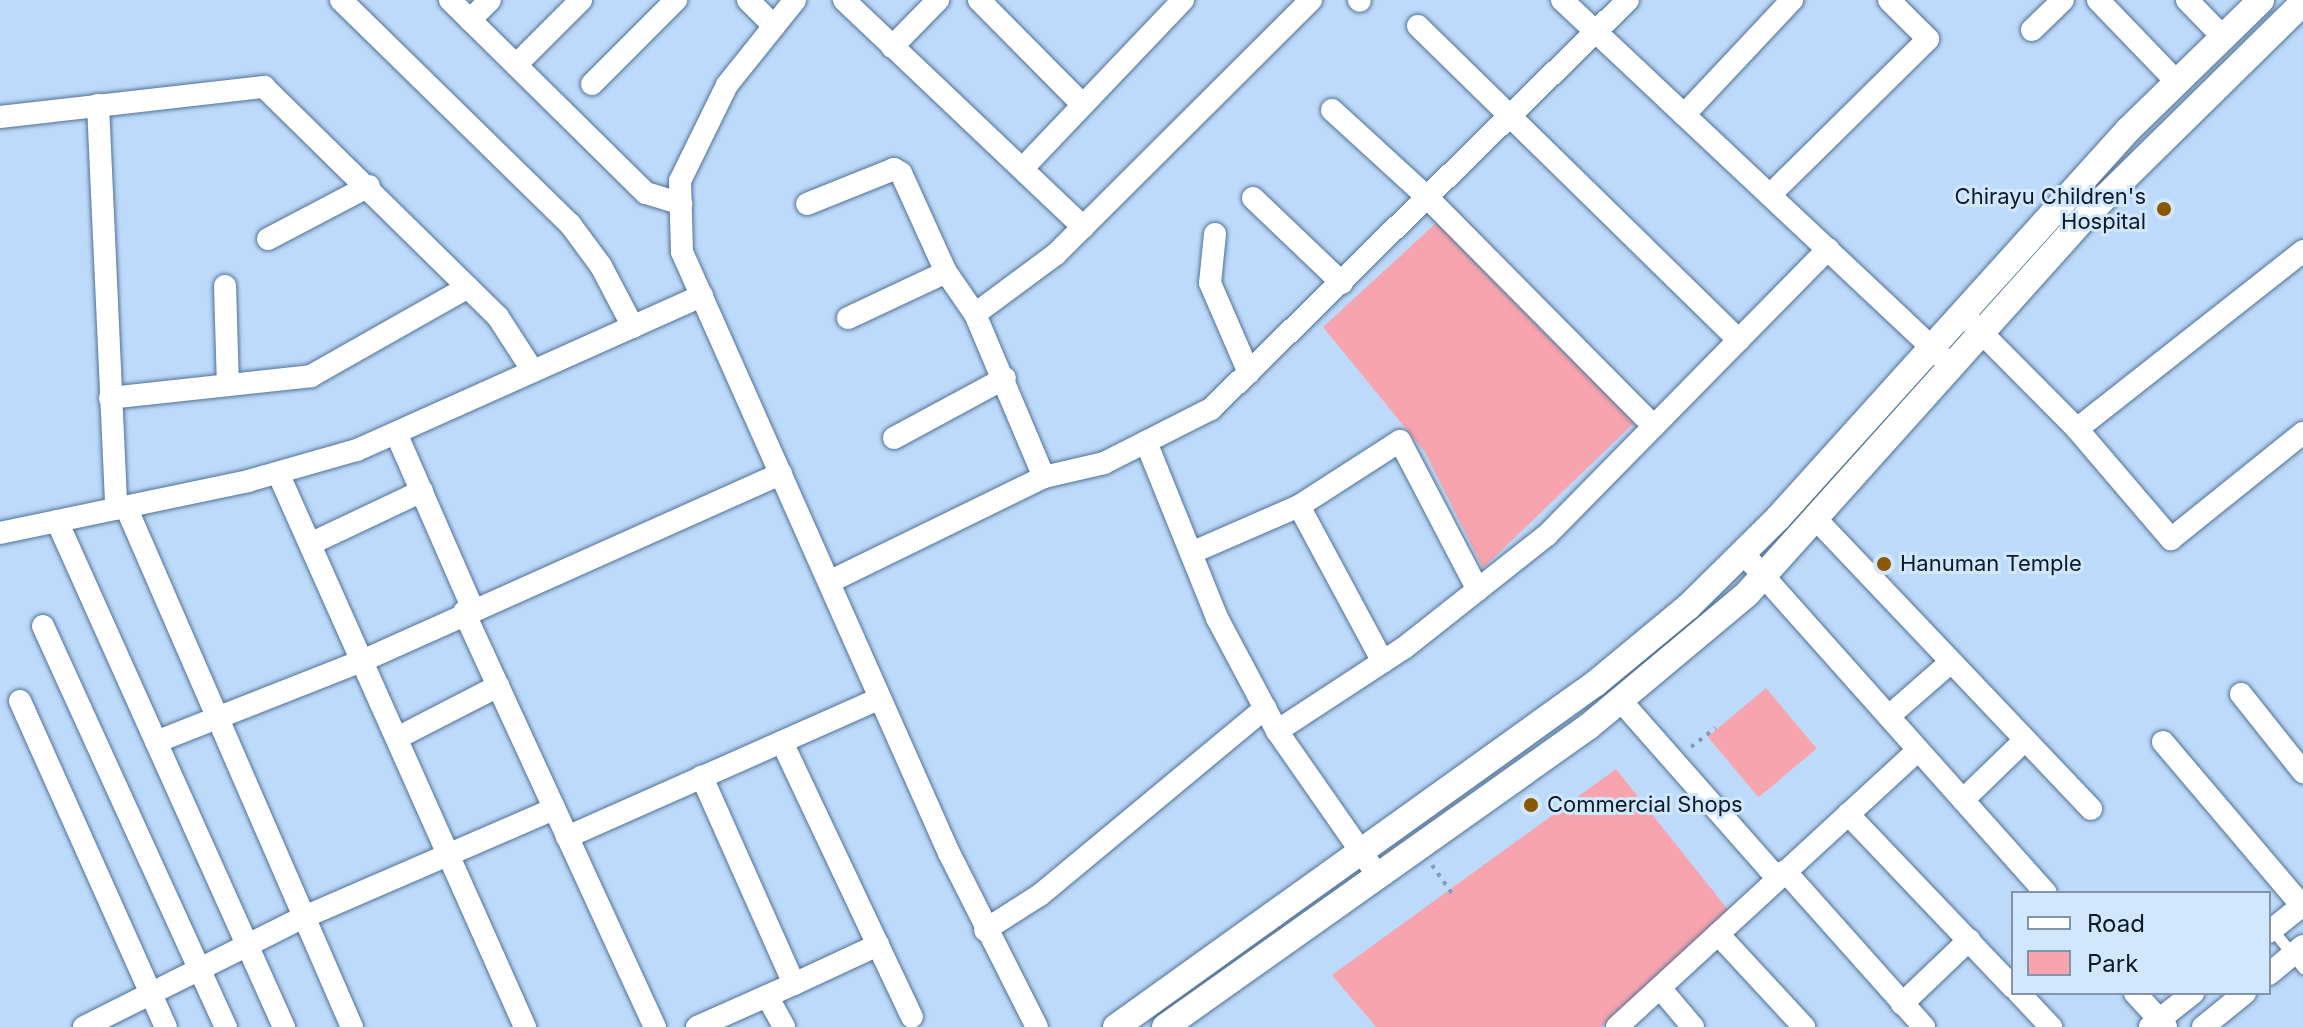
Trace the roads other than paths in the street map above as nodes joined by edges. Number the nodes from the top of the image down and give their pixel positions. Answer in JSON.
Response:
{"nodes":[{"id":1,"x":341,"y":0,"type":"edge"},
{"id":2,"x":450,"y":0,"type":"edge"},
{"id":3,"x":490,"y":0,"type":"edge"},
{"id":4,"x":581,"y":0,"type":"edge"},
{"id":5,"x":676,"y":0,"type":"edge"},
{"id":6,"x":748,"y":0,"type":"edge"},
{"id":7,"x":795,"y":0,"type":"edge"},
{"id":8,"x":844,"y":0,"type":"edge"},
{"id":9,"x":938,"y":0,"type":"edge"},
{"id":10,"x":979,"y":0,"type":"edge"},
{"id":11,"x":1183,"y":0,"type":"edge"},
{"id":12,"x":1311,"y":0,"type":"edge"},
{"id":13,"x":1562,"y":0,"type":"edge"},
{"id":14,"x":1628,"y":0,"type":"edge"},
{"id":15,"x":1792,"y":0,"type":"edge"},
{"id":16,"x":1889,"y":0,"type":"edge"},
{"id":17,"x":2061,"y":0,"type":"edge"},
{"id":18,"x":2098,"y":0,"type":"edge"},
{"id":19,"x":2187,"y":0,"type":"edge"},
{"id":20,"x":2261,"y":0,"type":"edge"},
{"id":21,"x":2303,"y":3,"type":"edge"},
{"id":22,"x":470,"y":20,"type":"junction"},
{"id":23,"x":774,"y":26,"type":"junction"},
{"id":24,"x":1418,"y":26,"type":"dead end"},
{"id":25,"x":2032,"y":30,"type":"dead end"},
{"id":26,"x":1597,"y":32,"type":"junction"},
{"id":27,"x":2223,"y":37,"type":"junction"},
{"id":28,"x":892,"y":47,"type":"junction"},
{"id":29,"x":516,"y":65,"type":"junction"},
{"id":30,"x":2177,"y":82,"type":"junction"},
{"id":31,"x":592,"y":84,"type":"dead end"},
{"id":32,"x":1081,"y":103,"type":"junction"},
{"id":33,"x":98,"y":105,"type":"junction"},
{"id":34,"x":1332,"y":110,"type":"dead end"},
{"id":35,"x":1684,"y":115,"type":"junction"},
{"id":36,"x":1512,"y":116,"type":"junction"},
{"id":37,"x":0,"y":117,"type":"edge"},
{"id":38,"x":1023,"y":168,"type":"junction"},
{"id":39,"x":369,"y":186,"type":"junction"},
{"id":40,"x":1770,"y":195,"type":"junction"},
{"id":41,"x":1253,"y":198,"type":"dead end"},
{"id":42,"x":1428,"y":198,"type":"junction"},
{"id":43,"x":681,"y":204,"type":"junction"},
{"id":44,"x":807,"y":204,"type":"dead end"},
{"id":45,"x":1083,"y":227,"type":"junction"},
{"id":46,"x":1215,"y":234,"type":"dead end"},
{"id":47,"x":268,"y":239,"type":"dead end"},
{"id":48,"x":1828,"y":249,"type":"junction"},
{"id":49,"x":2303,"y":251,"type":"edge"},
{"id":50,"x":946,"y":272,"type":"junction"},
{"id":51,"x":1342,"y":283,"type":"junction"},
{"id":52,"x":225,"y":286,"type":"dead end"},
{"id":53,"x":468,"y":287,"type":"junction"},
{"id":54,"x":702,"y":296,"type":"junction"},
{"id":55,"x":1962,"y":313,"type":"junction"},
{"id":56,"x":975,"y":314,"type":"junction"},
{"id":57,"x":848,"y":318,"type":"dead end"},
{"id":58,"x":633,"y":327,"type":"junction"},
{"id":59,"x":1982,"y":331,"type":"junction"},
{"id":60,"x":1739,"y":340,"type":"junction"},
{"id":61,"x":1931,"y":346,"type":"junction"},
{"id":62,"x":1951,"y":366,"type":"junction"},
{"id":63,"x":533,"y":371,"type":"junction"},
{"id":64,"x":1249,"y":373,"type":"junction"},
{"id":65,"x":1005,"y":378,"type":"junction"},
{"id":66,"x":228,"y":385,"type":"junction"},
{"id":67,"x":110,"y":398,"type":"junction"},
{"id":68,"x":1654,"y":426,"type":"junction"},
{"id":69,"x":2077,"y":429,"type":"junction"},
{"id":70,"x":396,"y":433,"type":"junction"},
{"id":71,"x":2303,"y":433,"type":"edge"},
{"id":72,"x":894,"y":438,"type":"dead end"},
{"id":73,"x":1146,"y":442,"type":"junction"},
{"id":74,"x":278,"y":473,"type":"junction"},
{"id":75,"x":781,"y":474,"type":"junction"},
{"id":76,"x":1044,"y":477,"type":"junction"},
{"id":77,"x":422,"y":491,"type":"junction"},
{"id":78,"x":1299,"y":506,"type":"junction"},
{"id":79,"x":121,"y":508,"type":"junction"},
{"id":80,"x":1815,"y":518,"type":"junction"},
{"id":81,"x":57,"y":521,"type":"junction"},
{"id":82,"x":0,"y":533,"type":"edge"},
{"id":83,"x":310,"y":544,"type":"junction"},
{"id":84,"x":1191,"y":553,"type":"junction"},
{"id":85,"x":1743,"y":553,"type":"junction"},
{"id":86,"x":1763,"y":575,"type":"junction"},
{"id":87,"x":829,"y":582,"type":"junction"},
{"id":88,"x":1478,"y":590,"type":"junction"},
{"id":89,"x":468,"y":610,"type":"junction"},
{"id":90,"x":43,"y":626,"type":"dead end"},
{"id":91,"x":362,"y":661,"type":"junction"},
{"id":92,"x":1383,"y":662,"type":"junction"},
{"id":93,"x":1951,"y":662,"type":"junction"},
{"id":94,"x":498,"y":686,"type":"junction"},
{"id":95,"x":2241,"y":694,"type":"dead end"},
{"id":96,"x":880,"y":698,"type":"junction"},
{"id":97,"x":20,"y":701,"type":"dead end"},
{"id":98,"x":1621,"y":701,"type":"junction"},
{"id":99,"x":1265,"y":708,"type":"junction"},
{"id":100,"x":1889,"y":716,"type":"junction"},
{"id":101,"x":216,"y":718,"type":"junction"},
{"id":102,"x":1277,"y":731,"type":"junction"},
{"id":103,"x":397,"y":738,"type":"junction"},
{"id":104,"x":2025,"y":740,"type":"junction"},
{"id":105,"x":156,"y":742,"type":"junction"},
{"id":106,"x":782,"y":742,"type":"junction"},
{"id":107,"x":2163,"y":742,"type":"dead end"},
{"id":108,"x":1918,"y":750,"type":"junction"},
{"id":109,"x":2303,"y":772,"type":"edge"},
{"id":110,"x":702,"y":777,"type":"junction"},
{"id":111,"x":1963,"y":800,"type":"junction"},
{"id":112,"x":554,"y":809,"type":"junction"},
{"id":113,"x":2091,"y":809,"type":"dead end"},
{"id":114,"x":1848,"y":814,"type":"junction"},
{"id":115,"x":567,"y":837,"type":"junction"},
{"id":116,"x":1361,"y":852,"type":"junction"},
{"id":117,"x":448,"y":853,"type":"junction"},
{"id":118,"x":1781,"y":875,"type":"junction"},
{"id":119,"x":1378,"y":876,"type":"junction"},
{"id":120,"x":2044,"y":891,"type":"edge"},
{"id":121,"x":2302,"y":905,"type":"edge"},
{"id":122,"x":302,"y":918,"type":"junction"},
{"id":123,"x":985,"y":930,"type":"junction"},
{"id":124,"x":2271,"y":930,"type":"edge"},
{"id":125,"x":1718,"y":934,"type":"junction"},
{"id":126,"x":1969,"y":940,"type":"junction"},
{"id":127,"x":248,"y":945,"type":"junction"},
{"id":128,"x":878,"y":945,"type":"junction"},
{"id":129,"x":2299,"y":956,"type":"edge"},
{"id":130,"x":200,"y":969,"type":"junction"},
{"id":131,"x":2271,"y":973,"type":"edge"},
{"id":132,"x":794,"y":984,"type":"junction"},
{"id":133,"x":2011,"y":985,"type":"edge"},
{"id":134,"x":1660,"y":988,"type":"junction"},
{"id":135,"x":150,"y":994,"type":"junction"},
{"id":136,"x":2021,"y":995,"type":"edge"},
{"id":137,"x":2136,"y":995,"type":"edge"},
{"id":138,"x":2191,"y":995,"type":"edge"},
{"id":139,"x":2243,"y":995,"type":"edge"},
{"id":140,"x":767,"y":996,"type":"junction"},
{"id":141,"x":1902,"y":1004,"type":"junction"},
{"id":142,"x":912,"y":1017,"type":"dead end"},
{"id":143,"x":2158,"y":1025,"type":"edge"},
{"id":144,"x":84,"y":1027,"type":"edge"},
{"id":145,"x":166,"y":1027,"type":"edge"},
{"id":146,"x":226,"y":1027,"type":"edge"},
{"id":147,"x":284,"y":1027,"type":"edge"},
{"id":148,"x":352,"y":1027,"type":"edge"},
{"id":149,"x":525,"y":1027,"type":"edge"},
{"id":150,"x":655,"y":1027,"type":"edge"},
{"id":151,"x":697,"y":1027,"type":"edge"},
{"id":152,"x":784,"y":1027,"type":"edge"},
{"id":153,"x":1037,"y":1027,"type":"edge"},
{"id":154,"x":1116,"y":1027,"type":"edge"},
{"id":155,"x":1165,"y":1027,"type":"edge"},
{"id":156,"x":1617,"y":1027,"type":"edge"},
{"id":157,"x":1693,"y":1027,"type":"edge"},
{"id":158,"x":1804,"y":1027,"type":"edge"},
{"id":159,"x":1924,"y":1027,"type":"edge"},
{"id":160,"x":2051,"y":1027,"type":"edge"},
{"id":161,"x":2203,"y":1027,"type":"edge"}],
"edges":[{"from":1,"to":58,"type":"street"},
{"from":2,"to":22,"type":"street"},
{"from":3,"to":22,"type":"street"},
{"from":4,"to":29,"type":"street"},
{"from":5,"to":31,"type":"street"},
{"from":6,"to":23,"type":"street"},
{"from":7,"to":23,"type":"street"},
{"from":8,"to":28,"type":"street"},
{"from":9,"to":28,"type":"street"},
{"from":10,"to":32,"type":"street"},
{"from":11,"to":32,"type":"street"},
{"from":12,"to":45,"type":"street"},
{"from":13,"to":26,"type":"street"},
{"from":14,"to":26,"type":"street"},
{"from":15,"to":35,"type":"street"},
{"from":16,"to":40,"type":"street"},
{"from":17,"to":25,"type":"street"},
{"from":18,"to":30,"type":"street"},
{"from":19,"to":27,"type":"street"},
{"from":20,"to":27,"type":"street"},
{"from":21,"to":59,"type":"street"},
{"from":22,"to":29,"type":"street"},
{"from":23,"to":43,"type":"street"},
{"from":24,"to":36,"type":"street"},
{"from":26,"to":35,"type":"street"},
{"from":26,"to":36,"type":"street"},
{"from":27,"to":30,"type":"street"},
{"from":28,"to":38,"type":"street"},
{"from":29,"to":43,"type":"street"},
{"from":30,"to":55,"type":"street"},
{"from":32,"to":38,"type":"street"},
{"from":33,"to":37,"type":"street"},
{"from":33,"to":39,"type":"street"},
{"from":33,"to":67,"type":"street"},
{"from":34,"to":42,"type":"street"},
{"from":35,"to":40,"type":"street"},
{"from":36,"to":42,"type":"street"},
{"from":36,"to":60,"type":"street"},
{"from":38,"to":45,"type":"street"},
{"from":39,"to":47,"type":"street"},
{"from":39,"to":53,"type":"street"},
{"from":40,"to":48,"type":"street"},
{"from":41,"to":51,"type":"street"},
{"from":42,"to":51,"type":"street"},
{"from":42,"to":68,"type":"street"},
{"from":43,"to":54,"type":"street"},
{"from":44,"to":50,"type":"street"},
{"from":45,"to":56,"type":"street"},
{"from":46,"to":64,"type":"street"},
{"from":48,"to":60,"type":"street"},
{"from":48,"to":61,"type":"street"},
{"from":49,"to":69,"type":"street"},
{"from":50,"to":56,"type":"street"},
{"from":50,"to":57,"type":"street"},
{"from":51,"to":64,"type":"street"},
{"from":52,"to":66,"type":"street"},
{"from":53,"to":63,"type":"street"},
{"from":53,"to":66,"type":"street"},
{"from":54,"to":58,"type":"street"},
{"from":54,"to":75,"type":"street"},
{"from":55,"to":59,"type":"street"},
{"from":55,"to":61,"type":"street"},
{"from":56,"to":65,"type":"street"},
{"from":58,"to":63,"type":"street"},
{"from":59,"to":62,"type":"street"},
{"from":59,"to":69,"type":"street"},
{"from":60,"to":68,"type":"street"},
{"from":61,"to":62,"type":"street"},
{"from":61,"to":85,"type":"street"},
{"from":62,"to":80,"type":"street"},
{"from":63,"to":70,"type":"street"},
{"from":64,"to":73,"type":"street"},
{"from":65,"to":72,"type":"street"},
{"from":65,"to":76,"type":"street"},
{"from":66,"to":67,"type":"street"},
{"from":67,"to":79,"type":"street"},
{"from":68,"to":88,"type":"street"},
{"from":69,"to":71,"type":"street"},
{"from":70,"to":74,"type":"street"},
{"from":70,"to":77,"type":"street"},
{"from":73,"to":76,"type":"street"},
{"from":73,"to":84,"type":"street"},
{"from":74,"to":79,"type":"street"},
{"from":74,"to":83,"type":"street"},
{"from":75,"to":87,"type":"street"},
{"from":75,"to":89,"type":"street"},
{"from":76,"to":87,"type":"street"},
{"from":77,"to":83,"type":"street"},
{"from":77,"to":89,"type":"street"},
{"from":78,"to":84,"type":"street"},
{"from":78,"to":88,"type":"street"},
{"from":78,"to":92,"type":"street"},
{"from":79,"to":81,"type":"street"},
{"from":79,"to":101,"type":"street"},
{"from":80,"to":86,"type":"street"},
{"from":80,"to":93,"type":"street"},
{"from":81,"to":82,"type":"street"},
{"from":81,"to":105,"type":"street"},
{"from":83,"to":91,"type":"street"},
{"from":84,"to":99,"type":"street"},
{"from":85,"to":86,"type":"street"},
{"from":85,"to":116,"type":"street"},
{"from":86,"to":98,"type":"street"},
{"from":86,"to":100,"type":"street"},
{"from":87,"to":96,"type":"street"},
{"from":88,"to":92,"type":"street"},
{"from":89,"to":91,"type":"street"},
{"from":89,"to":94,"type":"street"},
{"from":90,"to":130,"type":"street"},
{"from":91,"to":101,"type":"street"},
{"from":91,"to":103,"type":"street"},
{"from":92,"to":102,"type":"street"},
{"from":93,"to":100,"type":"street"},
{"from":93,"to":104,"type":"street"},
{"from":94,"to":103,"type":"street"},
{"from":94,"to":112,"type":"street"},
{"from":95,"to":109,"type":"street"},
{"from":96,"to":106,"type":"street"},
{"from":96,"to":123,"type":"street"},
{"from":97,"to":135,"type":"street"},
{"from":98,"to":118,"type":"street"},
{"from":98,"to":119,"type":"street"},
{"from":99,"to":102,"type":"street"},
{"from":99,"to":123,"type":"street"},
{"from":100,"to":108,"type":"street"},
{"from":101,"to":105,"type":"street"},
{"from":101,"to":122,"type":"street"},
{"from":102,"to":116,"type":"street"},
{"from":103,"to":117,"type":"street"},
{"from":104,"to":111,"type":"street"},
{"from":104,"to":113,"type":"street"},
{"from":105,"to":127,"type":"street"},
{"from":106,"to":110,"type":"street"},
{"from":106,"to":128,"type":"street"},
{"from":107,"to":121,"type":"street"},
{"from":108,"to":111,"type":"street"},
{"from":108,"to":114,"type":"street"},
{"from":110,"to":115,"type":"street"},
{"from":110,"to":132,"type":"street"},
{"from":111,"to":120,"type":"street"},
{"from":112,"to":115,"type":"street"},
{"from":112,"to":117,"type":"street"},
{"from":114,"to":118,"type":"street"},
{"from":114,"to":126,"type":"street"},
{"from":115,"to":150,"type":"street"},
{"from":116,"to":119,"type":"street"},
{"from":116,"to":154,"type":"street"},
{"from":117,"to":122,"type":"street"},
{"from":117,"to":149,"type":"street"},
{"from":118,"to":125,"type":"street"},
{"from":118,"to":141,"type":"street"},
{"from":119,"to":155,"type":"street"},
{"from":121,"to":124,"type":"street"},
{"from":122,"to":127,"type":"street"},
{"from":122,"to":148,"type":"street"},
{"from":123,"to":153,"type":"street"},
{"from":124,"to":129,"type":"lane"},
{"from":125,"to":134,"type":"street"},
{"from":125,"to":158,"type":"street"},
{"from":126,"to":133,"type":"street"},
{"from":126,"to":141,"type":"street"},
{"from":127,"to":130,"type":"street"},
{"from":127,"to":147,"type":"street"},
{"from":128,"to":132,"type":"street"},
{"from":128,"to":142,"type":"street"},
{"from":129,"to":131,"type":"street"},
{"from":130,"to":135,"type":"street"},
{"from":130,"to":146,"type":"street"},
{"from":132,"to":140,"type":"street"},
{"from":134,"to":156,"type":"street"},
{"from":134,"to":157,"type":"street"},
{"from":135,"to":144,"type":"street"},
{"from":135,"to":145,"type":"street"},
{"from":136,"to":160,"type":"street"},
{"from":137,"to":143,"type":"street"},
{"from":138,"to":143,"type":"street"},
{"from":139,"to":161,"type":"street"},
{"from":140,"to":151,"type":"street"},
{"from":140,"to":152,"type":"street"},
{"from":141,"to":159,"type":"street"}]}
